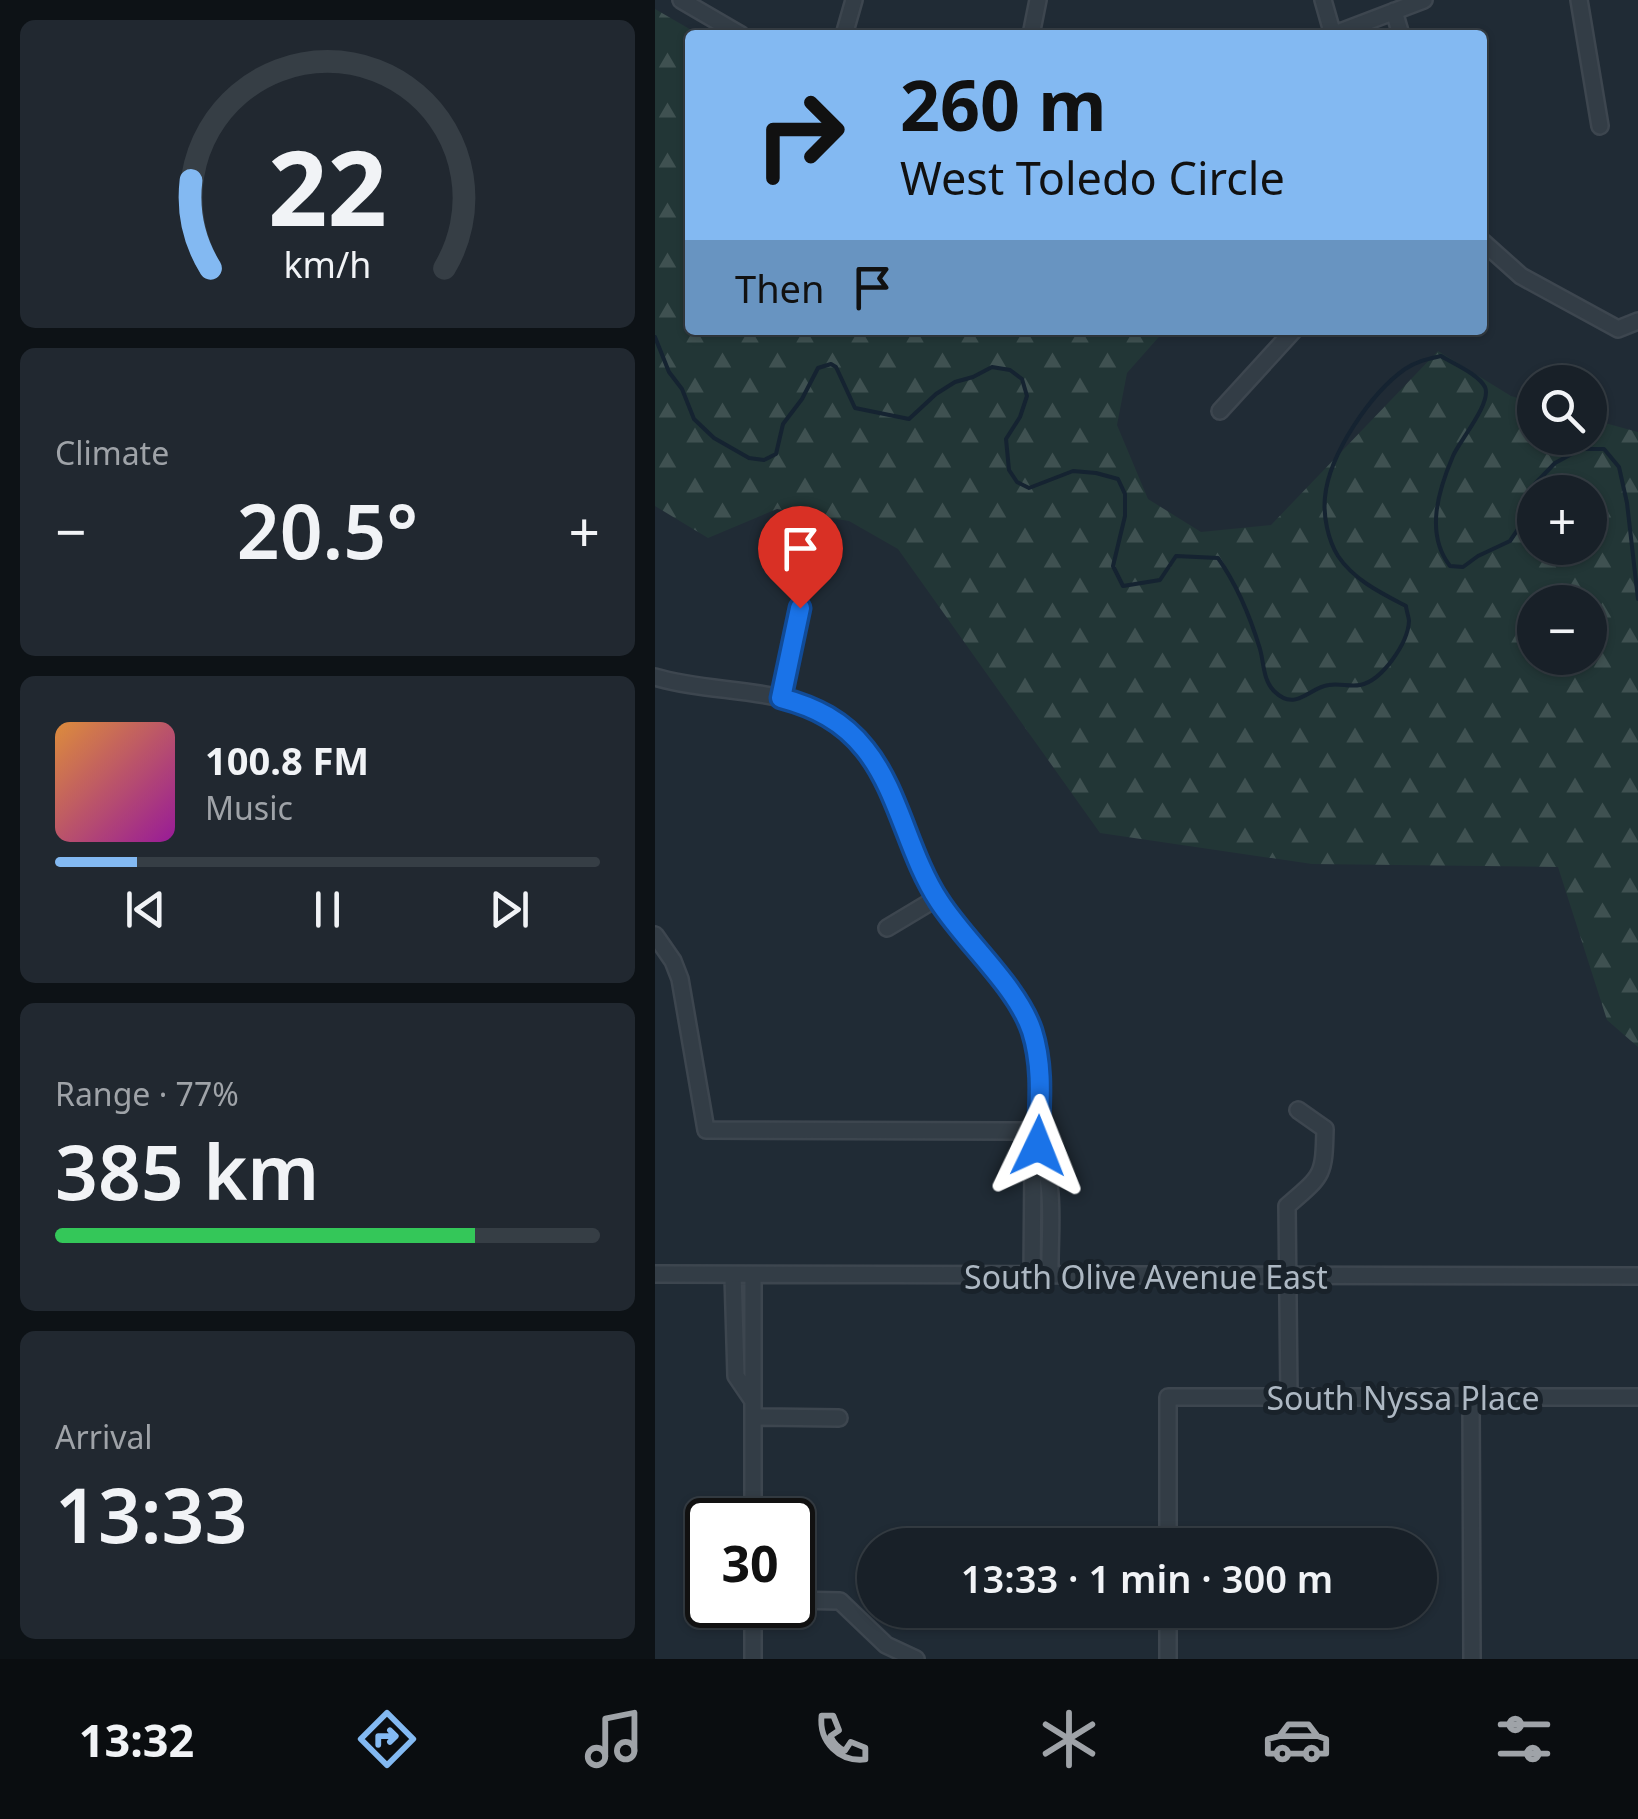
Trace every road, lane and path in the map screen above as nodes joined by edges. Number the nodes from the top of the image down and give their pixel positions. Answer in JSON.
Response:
{"nodes":[{"id":1,"x":681,"y":0,"type":"edge"},
{"id":2,"x":854,"y":0,"type":"edge"},
{"id":3,"x":1038,"y":0,"type":"edge"},
{"id":4,"x":1323,"y":0,"type":"edge"},
{"id":5,"x":1423,"y":0,"type":"edge"},
{"id":6,"x":1579,"y":0,"type":"edge"},
{"id":7,"x":1394,"y":11,"type":"junction"},
{"id":8,"x":732,"y":30,"type":"edge"},
{"id":9,"x":845,"y":30,"type":"edge"},
{"id":10,"x":1032,"y":30,"type":"edge"},
{"id":11,"x":1332,"y":30,"type":"edge"},
{"id":12,"x":1346,"y":30,"type":"edge"},
{"id":13,"x":1400,"y":30,"type":"edge"},
{"id":14,"x":1601,"y":126,"type":"dead end"},
{"id":15,"x":1487,"y":246,"type":"edge"},
{"id":16,"x":1638,"y":321,"type":"edge"},
{"id":17,"x":1289,"y":335,"type":"edge"},
{"id":18,"x":1221,"y":411,"type":"dead end"},
{"id":19,"x":800,"y":608,"type":"dead end"},
{"id":20,"x":655,"y":677,"type":"edge"},
{"id":21,"x":781,"y":698,"type":"junction"},
{"id":22,"x":937,"y":898,"type":"junction"},
{"id":23,"x":887,"y":928,"type":"dead end"},
{"id":24,"x":655,"y":935,"type":"edge"},
{"id":25,"x":1298,"y":1110,"type":"dead end"},
{"id":26,"x":1038,"y":1138,"type":"junction"},
{"id":27,"x":655,"y":1274,"type":"edge"},
{"id":28,"x":733,"y":1274,"type":"junction"},
{"id":29,"x":753,"y":1274,"type":"junction"},
{"id":30,"x":1033,"y":1276,"type":"junction"},
{"id":31,"x":1050,"y":1276,"type":"junction"},
{"id":32,"x":1289,"y":1276,"type":"junction"},
{"id":33,"x":1638,"y":1276,"type":"edge"},
{"id":34,"x":1289,"y":1397,"type":"junction"},
{"id":35,"x":1471,"y":1397,"type":"junction"},
{"id":36,"x":1638,"y":1397,"type":"edge"},
{"id":37,"x":753,"y":1410,"type":"junction"},
{"id":38,"x":839,"y":1418,"type":"dead end"},
{"id":39,"x":753,"y":1498,"type":"edge"},
{"id":40,"x":1168,"y":1528,"type":"edge"},
{"id":41,"x":815,"y":1600,"type":"edge"},
{"id":42,"x":753,"y":1628,"type":"edge"},
{"id":43,"x":1168,"y":1628,"type":"edge"},
{"id":44,"x":753,"y":1659,"type":"edge"},
{"id":45,"x":915,"y":1659,"type":"edge"},
{"id":46,"x":1168,"y":1659,"type":"edge"},
{"id":47,"x":1472,"y":1659,"type":"edge"}],
"edges":[{"from":1,"to":8,"type":"street"},
{"from":2,"to":9,"type":"street"},
{"from":3,"to":10,"type":"street"},
{"from":4,"to":11,"type":"street"},
{"from":5,"to":7,"type":"street"},
{"from":6,"to":14,"type":"street"},
{"from":7,"to":12,"type":"street"},
{"from":7,"to":13,"type":"street"},
{"from":15,"to":16,"type":"street"},
{"from":17,"to":18,"type":"street"},
{"from":19,"to":21,"type":"street"},
{"from":20,"to":21,"type":"street"},
{"from":21,"to":22,"type":"street"},
{"from":22,"to":23,"type":"street"},
{"from":22,"to":26,"type":"street"},
{"from":24,"to":26,"type":"street"},
{"from":25,"to":32,"type":"street"},
{"from":26,"to":30,"type":"street"},
{"from":26,"to":31,"type":"street"},
{"from":27,"to":28,"type":"street","name":"South Olive Avenue East"},
{"from":28,"to":29,"type":"street","name":"South Olive Avenue East"},
{"from":28,"to":37,"type":"street"},
{"from":29,"to":30,"type":"street","name":"South Olive Avenue East"},
{"from":29,"to":37,"type":"street"},
{"from":30,"to":31,"type":"street","name":"South Olive Avenue East"},
{"from":31,"to":32,"type":"street","name":"South Olive Avenue East"},
{"from":32,"to":33,"type":"street","name":"South Olive Avenue East"},
{"from":32,"to":34,"type":"street"},
{"from":34,"to":35,"type":"street","name":"South Nyssa Place"},
{"from":34,"to":40,"type":"street","name":"South Nyssa Place"},
{"from":35,"to":36,"type":"street","name":"South Nyssa Place"},
{"from":35,"to":47,"type":"street"},
{"from":37,"to":38,"type":"street"},
{"from":37,"to":39,"type":"street"},
{"from":41,"to":45,"type":"street"},
{"from":42,"to":44,"type":"street"},
{"from":43,"to":46,"type":"street"}]}
